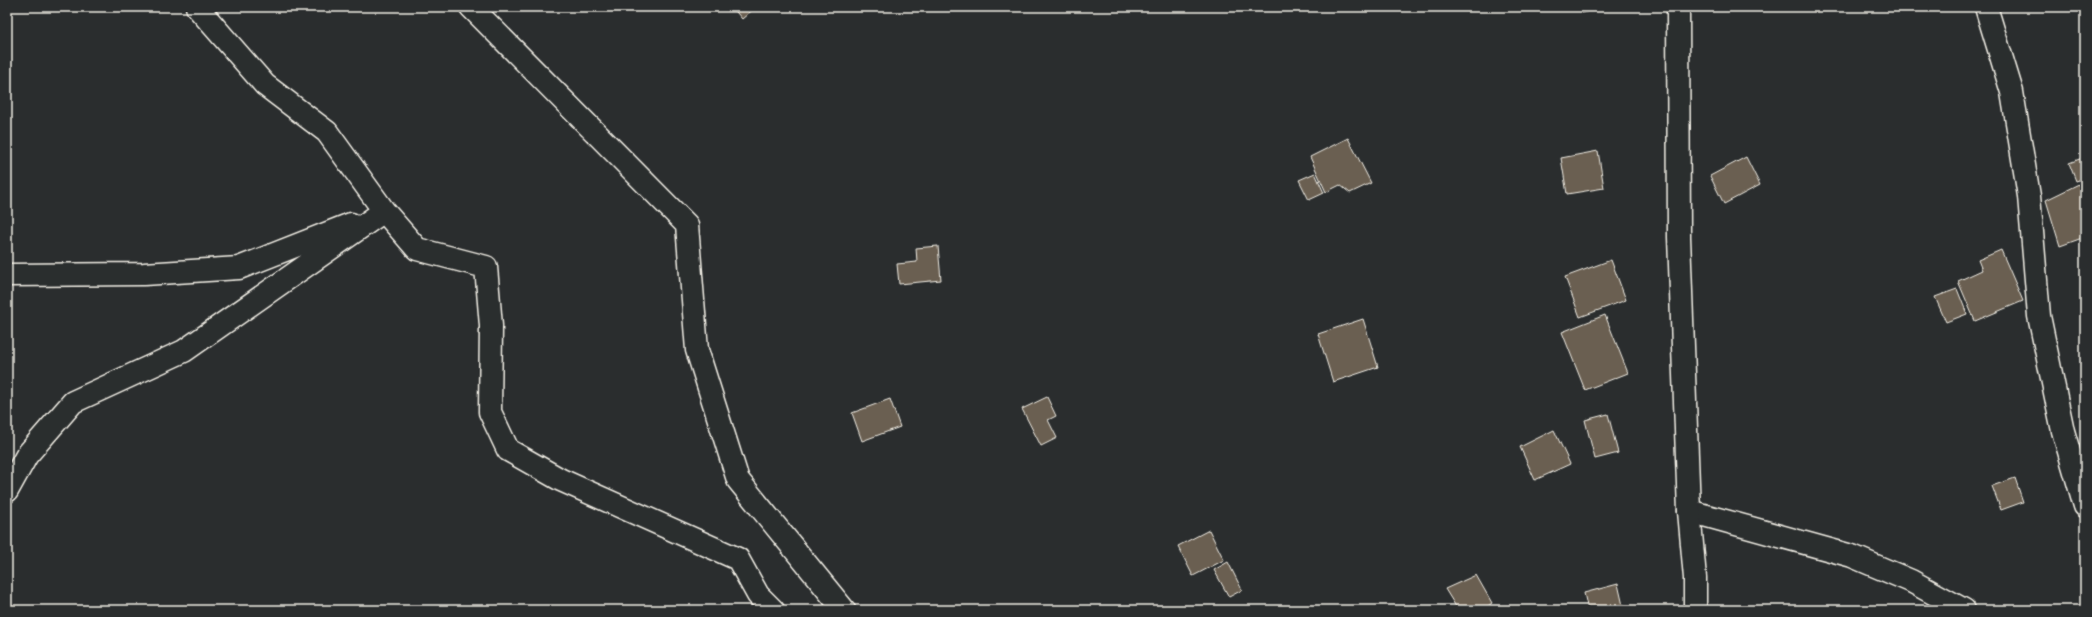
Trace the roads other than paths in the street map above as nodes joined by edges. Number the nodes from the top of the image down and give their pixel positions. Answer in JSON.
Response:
{"nodes":[{"id":1,"x":197,"y":7,"type":"edge"},
{"id":2,"x":471,"y":7,"type":"edge"},
{"id":3,"x":1678,"y":7,"type":"edge"},
{"id":4,"x":1986,"y":7,"type":"edge"},
{"id":5,"x":384,"y":211,"type":"junction"},
{"id":6,"x":7,"y":275,"type":"edge"},
{"id":7,"x":7,"y":491,"type":"edge"},
{"id":8,"x":2085,"y":506,"type":"edge"},
{"id":9,"x":1689,"y":511,"type":"junction"},
{"id":10,"x":773,"y":610,"type":"edge"},
{"id":11,"x":844,"y":610,"type":"edge"},
{"id":12,"x":1695,"y":610,"type":"edge"},
{"id":13,"x":1964,"y":610,"type":"edge"}],
"edges":[{"from":1,"to":5,"type":"street"},
{"from":2,"to":11,"type":"street"},
{"from":3,"to":9,"type":"street"},
{"from":4,"to":8,"type":"street"},
{"from":5,"to":6,"type":"street"},
{"from":5,"to":7,"type":"street"},
{"from":5,"to":10,"type":"street"},
{"from":9,"to":12,"type":"street"},
{"from":9,"to":13,"type":"street"}]}
